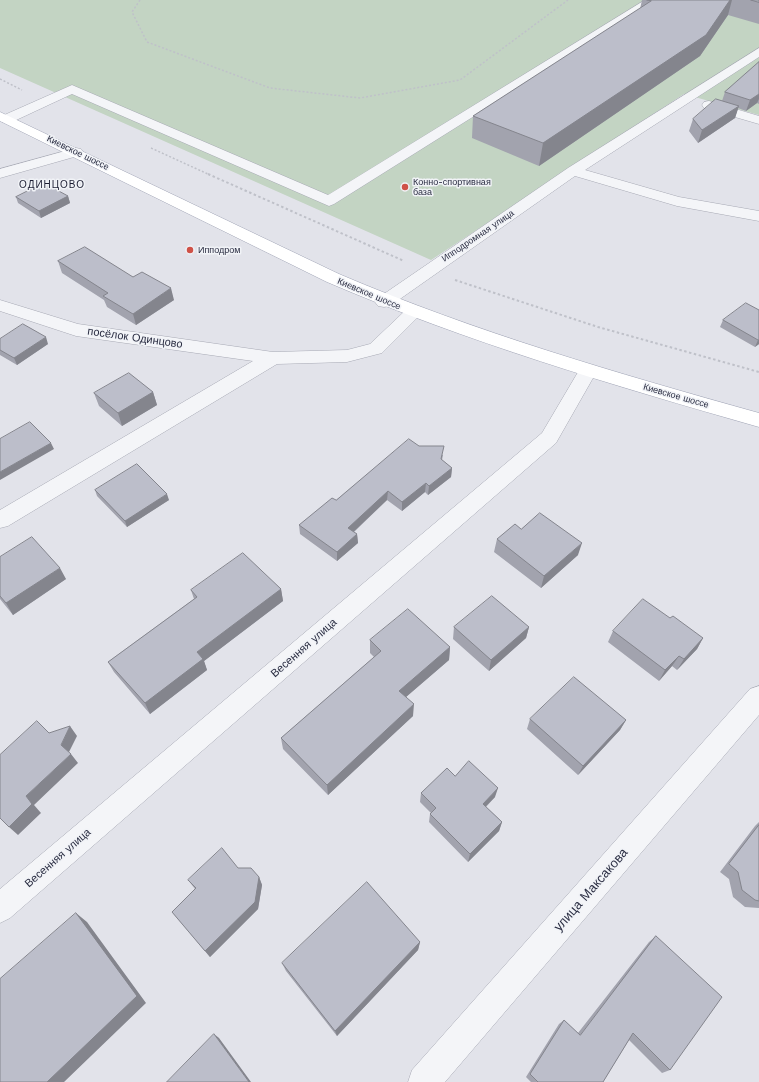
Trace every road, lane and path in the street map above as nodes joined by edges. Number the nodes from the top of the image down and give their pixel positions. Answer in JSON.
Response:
{"nodes":[{"id":1,"x":140,"y":0,"type":"edge"},
{"id":2,"x":568,"y":0,"type":"edge"},
{"id":3,"x":653,"y":0,"type":"edge"},
{"id":4,"x":759,"y":52,"type":"edge"},
{"id":5,"x":0,"y":79,"type":"edge"},
{"id":6,"x":688,"y":98,"type":"junction"},
{"id":7,"x":46,"y":101,"type":"junction"},
{"id":8,"x":3,"y":117,"type":"edge"},
{"id":9,"x":759,"y":120,"type":"edge"},
{"id":10,"x":146,"y":146,"type":"dead end"},
{"id":11,"x":76,"y":152,"type":"junction"},
{"id":12,"x":573,"y":171,"type":"junction"},
{"id":13,"x":0,"y":174,"type":"edge"},
{"id":14,"x":759,"y":216,"type":"edge"},
{"id":15,"x":427,"y":271,"type":"junction"},
{"id":16,"x":384,"y":302,"type":"junction"},
{"id":17,"x":0,"y":305,"type":"edge"},
{"id":18,"x":414,"y":312,"type":"junction"},
{"id":19,"x":273,"y":358,"type":"junction"},
{"id":20,"x":588,"y":371,"type":"junction"},
{"id":21,"x":759,"y":372,"type":"edge"},
{"id":22,"x":759,"y":420,"type":"edge"},
{"id":23,"x":0,"y":520,"type":"edge"},
{"id":24,"x":759,"y":697,"type":"edge"},
{"id":25,"x":0,"y":908,"type":"edge"},
{"id":26,"x":424,"y":1082,"type":"edge"}],
"edges":[{"from":1,"to":2,"type":"path"},
{"from":3,"to":7,"type":"street"},
{"from":4,"to":6,"type":"street","name":"Ипподромная улица"},
{"from":5,"to":7,"type":"path"},
{"from":6,"to":9,"type":"street"},
{"from":6,"to":12,"type":"street","name":"Ипподромная улица"},
{"from":7,"to":8,"type":"street"},
{"from":8,"to":11,"type":"main road","name":"Киевское шоссе"},
{"from":10,"to":15,"type":"path"},
{"from":11,"to":13,"type":"street"},
{"from":11,"to":16,"type":"main road","name":"Киевское шоссе"},
{"from":12,"to":14,"type":"street"},
{"from":12,"to":15,"type":"street","name":"Ипподромная улица"},
{"from":15,"to":16,"type":"street","name":"Ипподромная улица"},
{"from":15,"to":21,"type":"path"},
{"from":16,"to":18,"type":"main road","name":"Киевское шоссе"},
{"from":17,"to":19,"type":"street","name":"посёлок Одинцово"},
{"from":18,"to":19,"type":"street","name":"посёлок Одинцово"},
{"from":18,"to":20,"type":"main road","name":"Киевское шоссе"},
{"from":19,"to":23,"type":"street"},
{"from":20,"to":22,"type":"main road","name":"Киевское шоссе"},
{"from":20,"to":25,"type":"street","name":"Весенняя улица"},
{"from":24,"to":26,"type":"street","name":"улица Максакова"}]}
